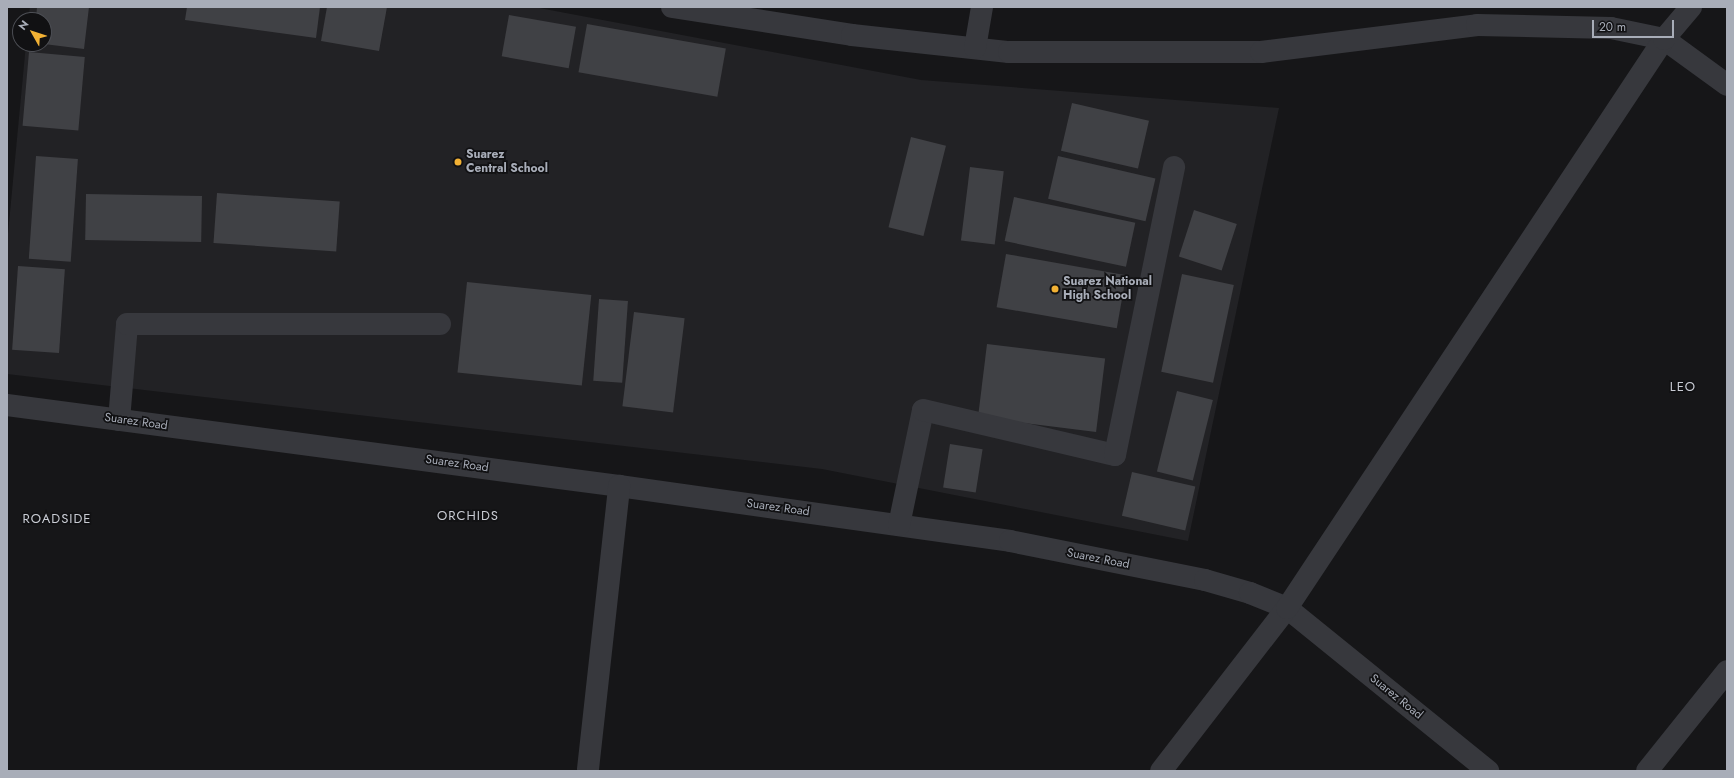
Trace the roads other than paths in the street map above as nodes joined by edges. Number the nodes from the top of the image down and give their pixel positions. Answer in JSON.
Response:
{"nodes":[{"id":1,"x":672,"y":7,"type":"edge"},
{"id":2,"x":982,"y":7,"type":"edge"},
{"id":3,"x":1691,"y":7,"type":"edge"},
{"id":4,"x":1664,"y":39,"type":"junction"},
{"id":5,"x":975,"y":48,"type":"junction"},
{"id":6,"x":1727,"y":85,"type":"edge"},
{"id":7,"x":1174,"y":167,"type":"dead end"},
{"id":8,"x":440,"y":324,"type":"dead end"},
{"id":9,"x":7,"y":405,"type":"edge"},
{"id":10,"x":119,"y":420,"type":"junction"},
{"id":11,"x":619,"y":486,"type":"junction"},
{"id":12,"x":899,"y":525,"type":"junction"},
{"id":13,"x":1287,"y":608,"type":"junction"},
{"id":14,"x":1727,"y":671,"type":"edge"},
{"id":15,"x":588,"y":769,"type":"dead end"},
{"id":16,"x":1161,"y":771,"type":"edge"},
{"id":17,"x":1488,"y":771,"type":"edge"},
{"id":18,"x":1647,"y":771,"type":"edge"}],
"edges":[{"from":1,"to":5,"type":"street"},
{"from":2,"to":5,"type":"street"},
{"from":3,"to":4,"type":"street"},
{"from":4,"to":5,"type":"street"},
{"from":4,"to":6,"type":"street"},
{"from":4,"to":13,"type":"street"},
{"from":7,"to":12,"type":"street"},
{"from":8,"to":10,"type":"street"},
{"from":9,"to":10,"type":"street","name":"Suarez Road"},
{"from":10,"to":11,"type":"street","name":"Suarez Road"},
{"from":11,"to":12,"type":"street","name":"Suarez Road"},
{"from":11,"to":15,"type":"street"},
{"from":12,"to":13,"type":"street","name":"Suarez Road"},
{"from":13,"to":16,"type":"street"},
{"from":13,"to":17,"type":"street","name":"Suarez Road"},
{"from":14,"to":18,"type":"street"}]}
